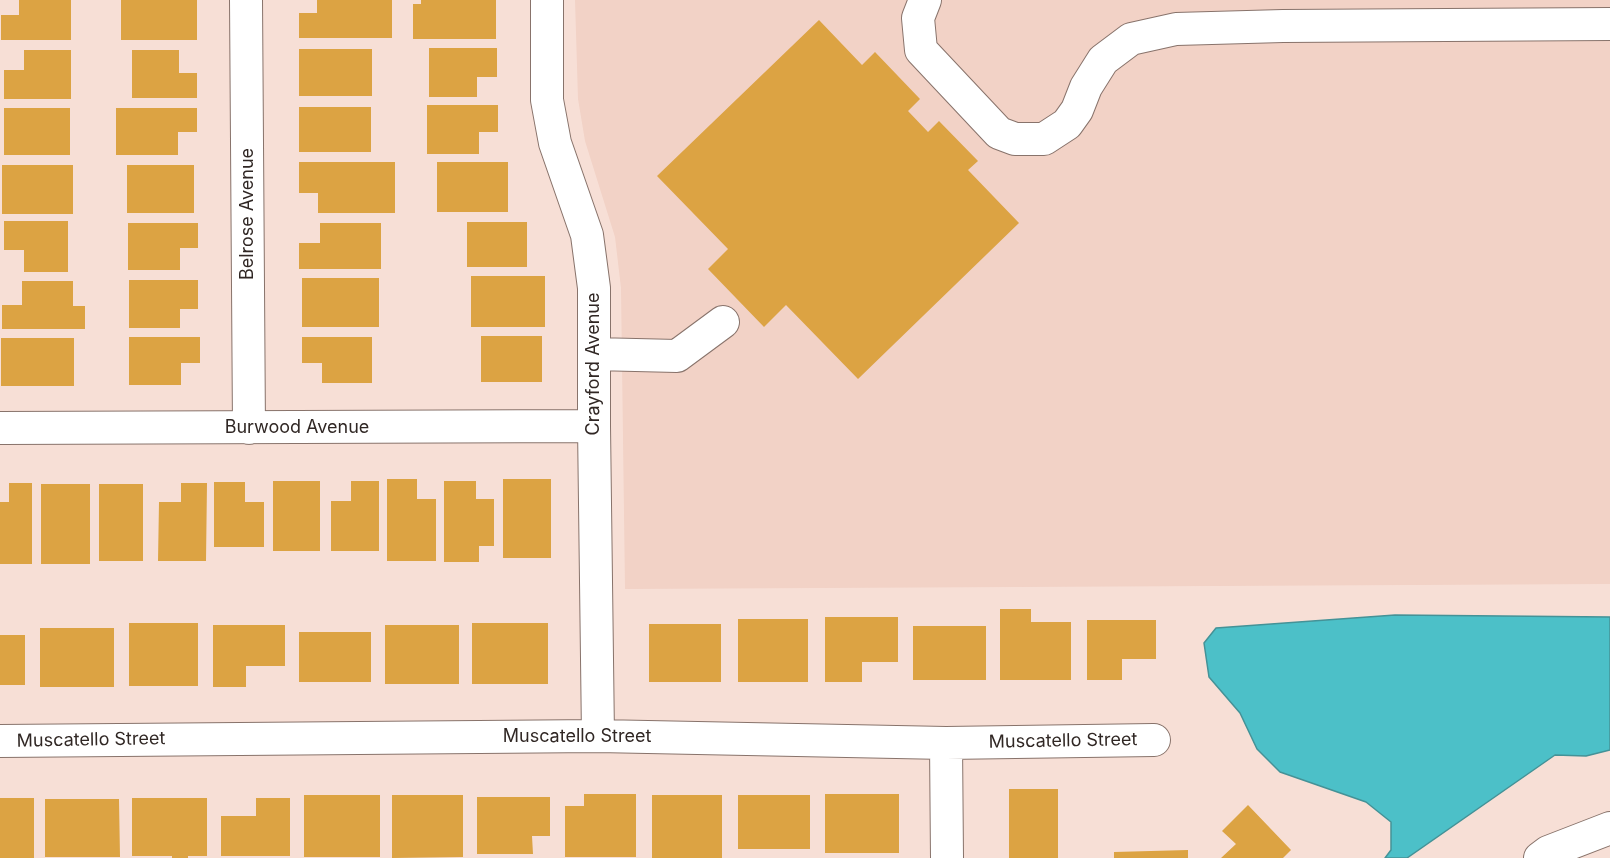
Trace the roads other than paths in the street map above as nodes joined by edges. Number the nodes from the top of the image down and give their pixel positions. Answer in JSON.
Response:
{"nodes":[{"id":1,"x":246,"y":0,"type":"edge"},
{"id":2,"x":547,"y":0,"type":"edge"},
{"id":3,"x":925,"y":0,"type":"edge"},
{"id":4,"x":1610,"y":24,"type":"edge"},
{"id":5,"x":723,"y":322,"type":"dead end"},
{"id":6,"x":594,"y":354,"type":"junction"},
{"id":7,"x":594,"y":426,"type":"junction"},
{"id":8,"x":0,"y":428,"type":"edge"},
{"id":9,"x":249,"y":428,"type":"junction"},
{"id":10,"x":598,"y":736,"type":"junction"},
{"id":11,"x":1154,"y":740,"type":"dead end"},
{"id":12,"x":0,"y":741,"type":"edge"},
{"id":13,"x":946,"y":743,"type":"junction"},
{"id":14,"x":1610,"y":828,"type":"edge"},
{"id":15,"x":947,"y":858,"type":"edge"},
{"id":16,"x":1539,"y":858,"type":"edge"}],
"edges":[{"from":1,"to":9,"type":"street","name":"Belrose Avenue"},
{"from":2,"to":6,"type":"street","name":"Crayford Avenue"},
{"from":3,"to":4,"type":"street"},
{"from":5,"to":6,"type":"street"},
{"from":6,"to":7,"type":"street","name":"Crayford Avenue"},
{"from":7,"to":9,"type":"street","name":"Burwood Avenue"},
{"from":7,"to":10,"type":"street","name":"Crayford Avenue"},
{"from":8,"to":9,"type":"street","name":"Burwood Avenue"},
{"from":10,"to":12,"type":"street","name":"Muscatello Street"},
{"from":10,"to":13,"type":"street","name":"Muscatello Street"},
{"from":11,"to":13,"type":"street","name":"Muscatello Street"},
{"from":13,"to":15,"type":"street"},
{"from":14,"to":16,"type":"street"}]}
